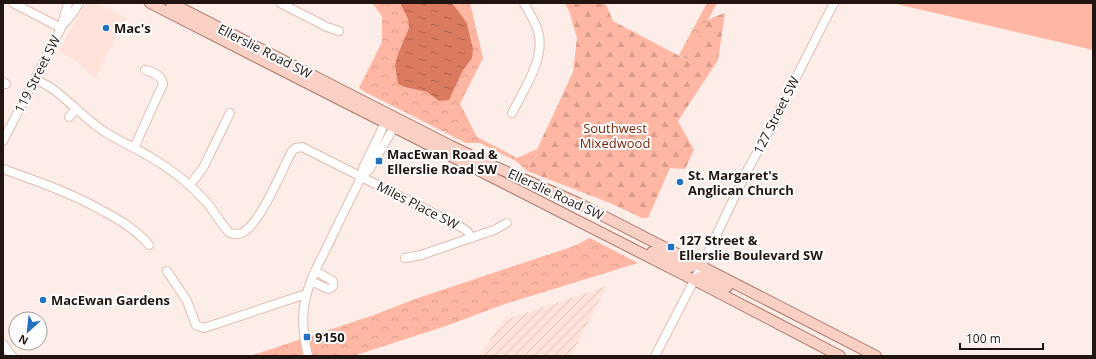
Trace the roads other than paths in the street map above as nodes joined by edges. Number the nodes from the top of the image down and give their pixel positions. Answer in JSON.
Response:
{"nodes":[{"id":1,"x":13,"y":3,"type":"edge"},
{"id":2,"x":68,"y":3,"type":"edge"},
{"id":3,"x":79,"y":3,"type":"edge"},
{"id":4,"x":150,"y":3,"type":"edge"},
{"id":5,"x":171,"y":3,"type":"edge"},
{"id":6,"x":280,"y":3,"type":"edge"},
{"id":7,"x":524,"y":3,"type":"edge"},
{"id":8,"x":834,"y":3,"type":"edge"},
{"id":9,"x":60,"y":28,"type":"junction"},
{"id":10,"x":339,"y":31,"type":"dead end"},
{"id":11,"x":145,"y":70,"type":"dead end"},
{"id":12,"x":35,"y":79,"type":"junction"},
{"id":13,"x":76,"y":109,"type":"junction"},
{"id":14,"x":230,"y":113,"type":"dead end"},
{"id":15,"x":512,"y":113,"type":"dead end"},
{"id":16,"x":69,"y":117,"type":"dead end"},
{"id":17,"x":386,"y":119,"type":"junction"},
{"id":18,"x":396,"y":124,"type":"junction"},
{"id":19,"x":3,"y":141,"type":"edge"},
{"id":20,"x":134,"y":148,"type":"junction"},
{"id":21,"x":3,"y":169,"type":"edge"},
{"id":22,"x":362,"y":176,"type":"junction"},
{"id":23,"x":190,"y":185,"type":"junction"},
{"id":24,"x":507,"y":224,"type":"dead end"},
{"id":25,"x":585,"y":225,"type":"junction"},
{"id":26,"x":472,"y":238,"type":"junction"},
{"id":27,"x":149,"y":245,"type":"dead end"},
{"id":28,"x":404,"y":258,"type":"dead end"},
{"id":29,"x":701,"y":267,"type":"junction"},
{"id":30,"x":167,"y":271,"type":"dead end"},
{"id":31,"x":315,"y":271,"type":"junction"},
{"id":32,"x":694,"y":280,"type":"junction"},
{"id":33,"x":311,"y":281,"type":"junction"},
{"id":34,"x":306,"y":294,"type":"junction"},
{"id":35,"x":804,"y":319,"type":"junction"},
{"id":36,"x":3,"y":344,"type":"edge"},
{"id":37,"x":12,"y":356,"type":"edge"},
{"id":38,"x":308,"y":356,"type":"edge"},
{"id":39,"x":655,"y":356,"type":"edge"},
{"id":40,"x":840,"y":356,"type":"edge"},
{"id":41,"x":876,"y":356,"type":"edge"}],
"edges":[{"from":1,"to":9,"type":"street"},
{"from":2,"to":9,"type":"street","name":"119 Street SW"},
{"from":3,"to":9,"type":"street","name":"119 Street SW"},
{"from":4,"to":17,"type":"main road","name":"Ellerslie Road SW"},
{"from":5,"to":17,"type":"main road","name":"Ellerslie Road SW"},
{"from":6,"to":10,"type":"street"},
{"from":7,"to":15,"type":"street"},
{"from":8,"to":29,"type":"street","name":"127 Street SW"},
{"from":9,"to":12,"type":"street","name":"119 Street SW"},
{"from":11,"to":20,"type":"street"},
{"from":12,"to":13,"type":"street"},
{"from":12,"to":19,"type":"street","name":"119 Street SW"},
{"from":13,"to":16,"type":"street"},
{"from":13,"to":20,"type":"street"},
{"from":14,"to":23,"type":"street"},
{"from":17,"to":18,"type":"main road","name":"Ellerslie Road SW"},
{"from":17,"to":22,"type":"street"},
{"from":18,"to":22,"type":"street"},
{"from":18,"to":25,"type":"main road","name":"Ellerslie Road SW"},
{"from":18,"to":29,"type":"main road","name":"Ellerslie Road SW"},
{"from":20,"to":23,"type":"street"},
{"from":21,"to":27,"type":"street"},
{"from":22,"to":23,"type":"street","name":"Miles Place SW"},
{"from":22,"to":26,"type":"street","name":"Miles Place SW"},
{"from":22,"to":31,"type":"street"},
{"from":24,"to":26,"type":"street","name":"Miles Place SW"},
{"from":25,"to":29,"type":"main road"},
{"from":25,"to":32,"type":"main road","name":"Ellerslie Road SW"},
{"from":26,"to":28,"type":"street","name":"Miles Place SW"},
{"from":29,"to":32,"type":"street","name":"127 Street SW"},
{"from":29,"to":35,"type":"main road","name":"Ellerslie Road SW"},
{"from":30,"to":34,"type":"street"},
{"from":31,"to":33,"type":"street"},
{"from":31,"to":33,"type":"street"},
{"from":32,"to":35,"type":"main road"},
{"from":32,"to":39,"type":"street","name":"127 Street SW"},
{"from":32,"to":40,"type":"main road","name":"Ellerslie Road SW"},
{"from":33,"to":34,"type":"street"},
{"from":34,"to":38,"type":"street"},
{"from":35,"to":41,"type":"main road","name":"Ellerslie Road SW"},
{"from":36,"to":37,"type":"street"}]}
